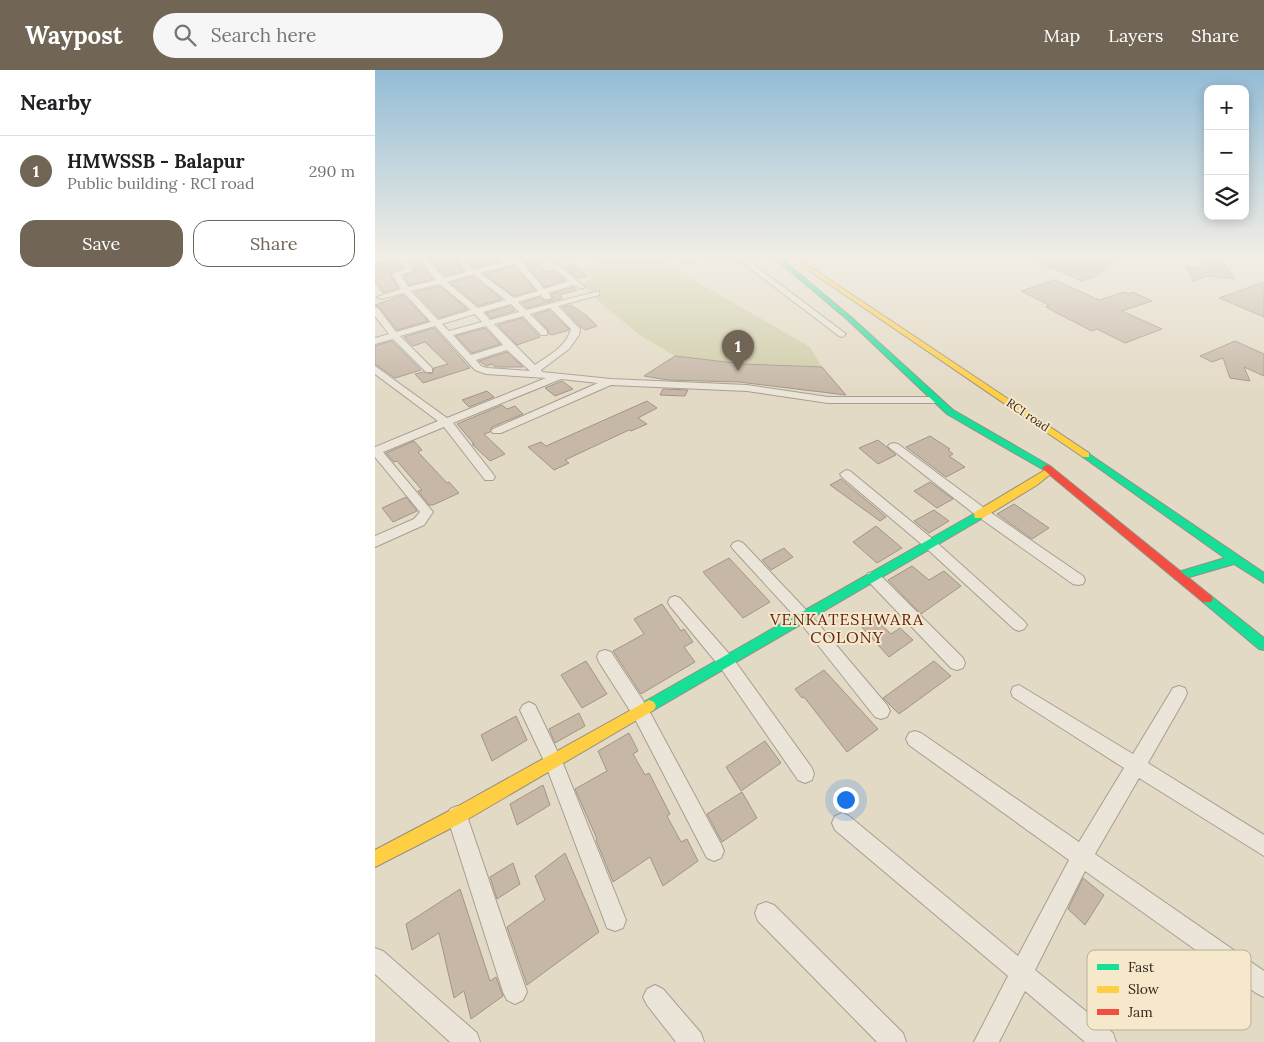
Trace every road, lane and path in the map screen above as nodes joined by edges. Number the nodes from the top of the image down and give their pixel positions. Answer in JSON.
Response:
{"nodes":[{"id":1,"x":415,"y":300,"type":"edge"},
{"id":2,"x":464,"y":300,"type":"edge"},
{"id":3,"x":512,"y":300,"type":"edge"},
{"id":4,"x":513,"y":300,"type":"edge"},
{"id":5,"x":550,"y":300,"type":"edge"},
{"id":6,"x":570,"y":300,"type":"edge"},
{"id":7,"x":797,"y":300,"type":"edge"},
{"id":8,"x":828,"y":300,"type":"edge"},
{"id":9,"x":857,"y":300,"type":"edge"},
{"id":10,"x":554,"y":305,"type":"junction"},
{"id":11,"x":864,"y":305,"type":"junction"},
{"id":12,"x":375,"y":310,"type":"edge"},
{"id":13,"x":477,"y":311,"type":"junction"},
{"id":14,"x":841,"y":311,"type":"junction"},
{"id":15,"x":525,"y":312,"type":"junction"},
{"id":16,"x":487,"y":323,"type":"junction"},
{"id":17,"x":437,"y":324,"type":"junction"},
{"id":18,"x":544,"y":333,"type":"dead end"},
{"id":19,"x":447,"y":334,"type":"junction"},
{"id":20,"x":842,"y":334,"type":"dead end"},
{"id":21,"x":395,"y":336,"type":"junction"},
{"id":22,"x":375,"y":341,"type":"edge"},
{"id":23,"x":509,"y":346,"type":"junction"},
{"id":24,"x":469,"y":359,"type":"junction"},
{"id":25,"x":375,"y":369,"type":"edge"},
{"id":26,"x":429,"y":370,"type":"dead end"},
{"id":27,"x":537,"y":372,"type":"junction"},
{"id":28,"x":560,"y":376,"type":"junction"},
{"id":29,"x":611,"y":382,"type":"junction"},
{"id":30,"x":935,"y":400,"type":"junction"},
{"id":31,"x":445,"y":422,"type":"junction"},
{"id":32,"x":497,"y":431,"type":"dead end"},
{"id":33,"x":894,"y":446,"type":"dead end"},
{"id":34,"x":375,"y":451,"type":"edge"},
{"id":35,"x":1050,"y":470,"type":"junction"},
{"id":36,"x":845,"y":474,"type":"dead end"},
{"id":37,"x":489,"y":477,"type":"dead end"},
{"id":38,"x":982,"y":513,"type":"junction"},
{"id":39,"x":375,"y":542,"type":"edge"},
{"id":40,"x":930,"y":544,"type":"junction"},
{"id":41,"x":738,"y":546,"type":"dead end"},
{"id":42,"x":1235,"y":559,"type":"junction"},
{"id":43,"x":1179,"y":576,"type":"junction"},
{"id":44,"x":873,"y":577,"type":"junction"},
{"id":45,"x":1264,"y":579,"type":"edge"},
{"id":46,"x":1078,"y":580,"type":"dead end"},
{"id":47,"x":675,"y":602,"type":"dead end"},
{"id":48,"x":804,"y":617,"type":"junction"},
{"id":49,"x":1019,"y":625,"type":"dead end"},
{"id":50,"x":1264,"y":645,"type":"edge"},
{"id":51,"x":605,"y":656,"type":"dead end"},
{"id":52,"x":726,"y":662,"type":"junction"},
{"id":53,"x":957,"y":663,"type":"dead end"},
{"id":54,"x":1019,"y":692,"type":"dead end"},
{"id":55,"x":1179,"y":693,"type":"dead end"},
{"id":56,"x":529,"y":710,"type":"dead end"},
{"id":57,"x":639,"y":711,"type":"junction"},
{"id":58,"x":881,"y":711,"type":"dead end"},
{"id":59,"x":915,"y":739,"type":"dead end"},
{"id":60,"x":553,"y":761,"type":"junction"},
{"id":61,"x":1135,"y":765,"type":"junction"},
{"id":62,"x":805,"y":774,"type":"dead end"},
{"id":63,"x":457,"y":816,"type":"junction"},
{"id":64,"x":842,"y":823,"type":"dead end"},
{"id":65,"x":1264,"y":846,"type":"edge"},
{"id":66,"x":714,"y":851,"type":"dead end"},
{"id":67,"x":1082,"y":856,"type":"junction"},
{"id":68,"x":375,"y":859,"type":"edge"},
{"id":69,"x":766,"y":913,"type":"dead end"},
{"id":70,"x":615,"y":920,"type":"dead end"},
{"id":71,"x":1215,"y":950,"type":"edge"},
{"id":72,"x":375,"y":959,"type":"edge"},
{"id":73,"x":1021,"y":972,"type":"junction"},
{"id":74,"x":1251,"y":976,"type":"edge"},
{"id":75,"x":1264,"y":985,"type":"edge"},
{"id":76,"x":515,"y":992,"type":"dead end"},
{"id":77,"x":655,"y":997,"type":"dead end"},
{"id":78,"x":1087,"y":1027,"type":"edge"},
{"id":79,"x":1091,"y":1030,"type":"edge"},
{"id":80,"x":468,"y":1042,"type":"edge"},
{"id":81,"x":692,"y":1042,"type":"edge"},
{"id":82,"x":894,"y":1042,"type":"edge"},
{"id":83,"x":986,"y":1042,"type":"edge"},
{"id":84,"x":1105,"y":1042,"type":"edge"}],
"edges":[{"from":1,"to":17,"type":"street"},
{"from":2,"to":13,"type":"street"},
{"from":3,"to":13,"type":"street"},
{"from":4,"to":15,"type":"street"},
{"from":5,"to":10,"type":"street"},
{"from":6,"to":10,"type":"street"},
{"from":7,"to":20,"type":"street"},
{"from":8,"to":14,"type":"main road"},
{"from":9,"to":11,"type":"main road","name":"RCI road"},
{"from":10,"to":15,"type":"street"},
{"from":10,"to":27,"type":"street"},
{"from":11,"to":14,"type":"main road"},
{"from":11,"to":42,"type":"main road","name":"RCI road"},
{"from":12,"to":21,"type":"street"},
{"from":13,"to":16,"type":"street"},
{"from":13,"to":17,"type":"street"},
{"from":14,"to":30,"type":"main road"},
{"from":15,"to":16,"type":"street"},
{"from":15,"to":18,"type":"street"},
{"from":16,"to":19,"type":"street"},
{"from":16,"to":23,"type":"street"},
{"from":17,"to":19,"type":"street"},
{"from":17,"to":21,"type":"street"},
{"from":19,"to":24,"type":"street"},
{"from":21,"to":22,"type":"street"},
{"from":21,"to":26,"type":"street"},
{"from":23,"to":24,"type":"street"},
{"from":23,"to":27,"type":"street"},
{"from":24,"to":27,"type":"street"},
{"from":25,"to":31,"type":"street"},
{"from":27,"to":28,"type":"street"},
{"from":28,"to":29,"type":"street"},
{"from":28,"to":31,"type":"street"},
{"from":29,"to":30,"type":"street"},
{"from":29,"to":32,"type":"street"},
{"from":30,"to":35,"type":"main road"},
{"from":31,"to":34,"type":"street"},
{"from":31,"to":37,"type":"street"},
{"from":33,"to":38,"type":"street"},
{"from":34,"to":39,"type":"street"},
{"from":35,"to":38,"type":"main road"},
{"from":35,"to":43,"type":"main road"},
{"from":36,"to":40,"type":"street"},
{"from":38,"to":40,"type":"main road"},
{"from":38,"to":46,"type":"street"},
{"from":40,"to":44,"type":"main road"},
{"from":40,"to":49,"type":"street"},
{"from":41,"to":48,"type":"street"},
{"from":42,"to":43,"type":"main road"},
{"from":42,"to":45,"type":"main road","name":"RCI road"},
{"from":43,"to":50,"type":"main road"},
{"from":44,"to":48,"type":"main road"},
{"from":44,"to":53,"type":"street"},
{"from":47,"to":52,"type":"street"},
{"from":48,"to":52,"type":"main road"},
{"from":48,"to":58,"type":"street"},
{"from":51,"to":57,"type":"street"},
{"from":52,"to":57,"type":"main road"},
{"from":52,"to":62,"type":"street"},
{"from":54,"to":61,"type":"street"},
{"from":55,"to":61,"type":"street"},
{"from":56,"to":60,"type":"street"},
{"from":57,"to":60,"type":"main road"},
{"from":57,"to":66,"type":"street"},
{"from":59,"to":67,"type":"street"},
{"from":60,"to":63,"type":"main road"},
{"from":60,"to":70,"type":"street"},
{"from":61,"to":65,"type":"street"},
{"from":61,"to":67,"type":"street"},
{"from":63,"to":68,"type":"main road"},
{"from":63,"to":76,"type":"street"},
{"from":64,"to":73,"type":"street"},
{"from":67,"to":71,"type":"street"},
{"from":67,"to":73,"type":"street"},
{"from":69,"to":82,"type":"street"},
{"from":72,"to":80,"type":"street"},
{"from":73,"to":78,"type":"street"},
{"from":73,"to":83,"type":"street"},
{"from":74,"to":75,"type":"street"},
{"from":77,"to":81,"type":"street"},
{"from":79,"to":84,"type":"street"}]}
